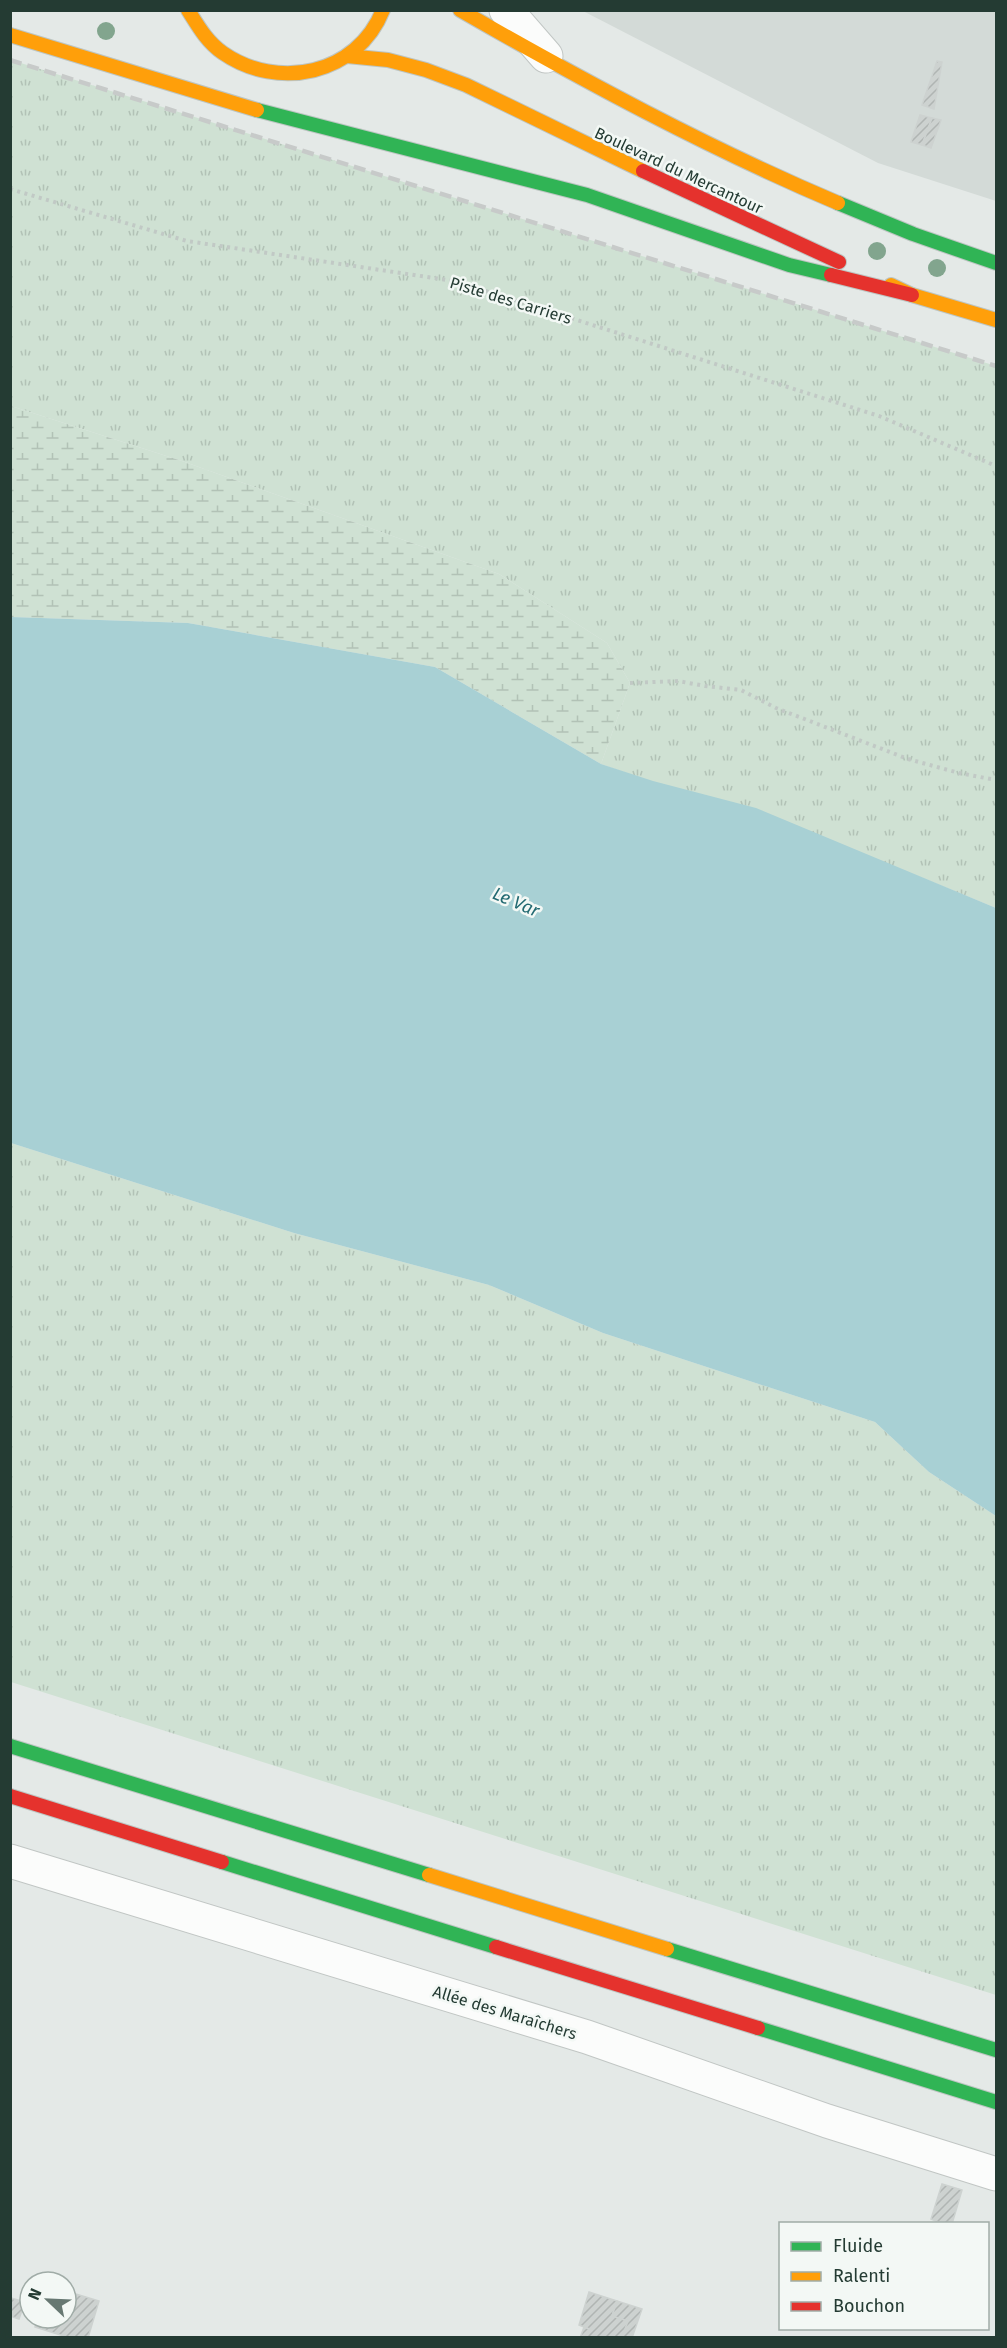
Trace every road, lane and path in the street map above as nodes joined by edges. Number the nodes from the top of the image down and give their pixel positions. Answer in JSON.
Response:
{"nodes":[{"id":1,"x":188,"y":10,"type":"edge"},
{"id":2,"x":383,"y":10,"type":"edge"},
{"id":3,"x":460,"y":10,"type":"edge"},
{"id":4,"x":506,"y":10,"type":"edge"},
{"id":5,"x":10,"y":35,"type":"edge"},
{"id":6,"x":347,"y":56,"type":"junction"},
{"id":7,"x":551,"y":62,"type":"junction"},
{"id":8,"x":10,"y":189,"type":"edge"},
{"id":9,"x":996,"y":262,"type":"edge"},
{"id":10,"x":912,"y":294,"type":"junction"},
{"id":11,"x":996,"y":320,"type":"edge"},
{"id":12,"x":996,"y":466,"type":"edge"},
{"id":13,"x":630,"y":683,"type":"dead end"},
{"id":14,"x":996,"y":780,"type":"edge"},
{"id":15,"x":10,"y":1746,"type":"edge"},
{"id":16,"x":10,"y":1796,"type":"edge"},
{"id":17,"x":10,"y":1861,"type":"edge"},
{"id":18,"x":996,"y":2050,"type":"edge"},
{"id":19,"x":996,"y":2102,"type":"edge"},
{"id":20,"x":996,"y":2174,"type":"edge"}],
"edges":[{"from":1,"to":6,"type":"main road"},
{"from":2,"to":6,"type":"main road"},
{"from":3,"to":7,"type":"main road"},
{"from":4,"to":7,"type":"street"},
{"from":5,"to":10,"type":"main road"},
{"from":6,"to":10,"type":"main road","name":"Boulevard du Mercantour"},
{"from":7,"to":9,"type":"main road"},
{"from":8,"to":12,"type":"path","name":"Piste des Carriers"},
{"from":10,"to":11,"type":"main road","name":"Boulevard du Mercantour"},
{"from":13,"to":14,"type":"path"},
{"from":15,"to":18,"type":"main road"},
{"from":16,"to":19,"type":"main road"},
{"from":17,"to":20,"type":"street","name":"Allée des Maraîchers"}]}
